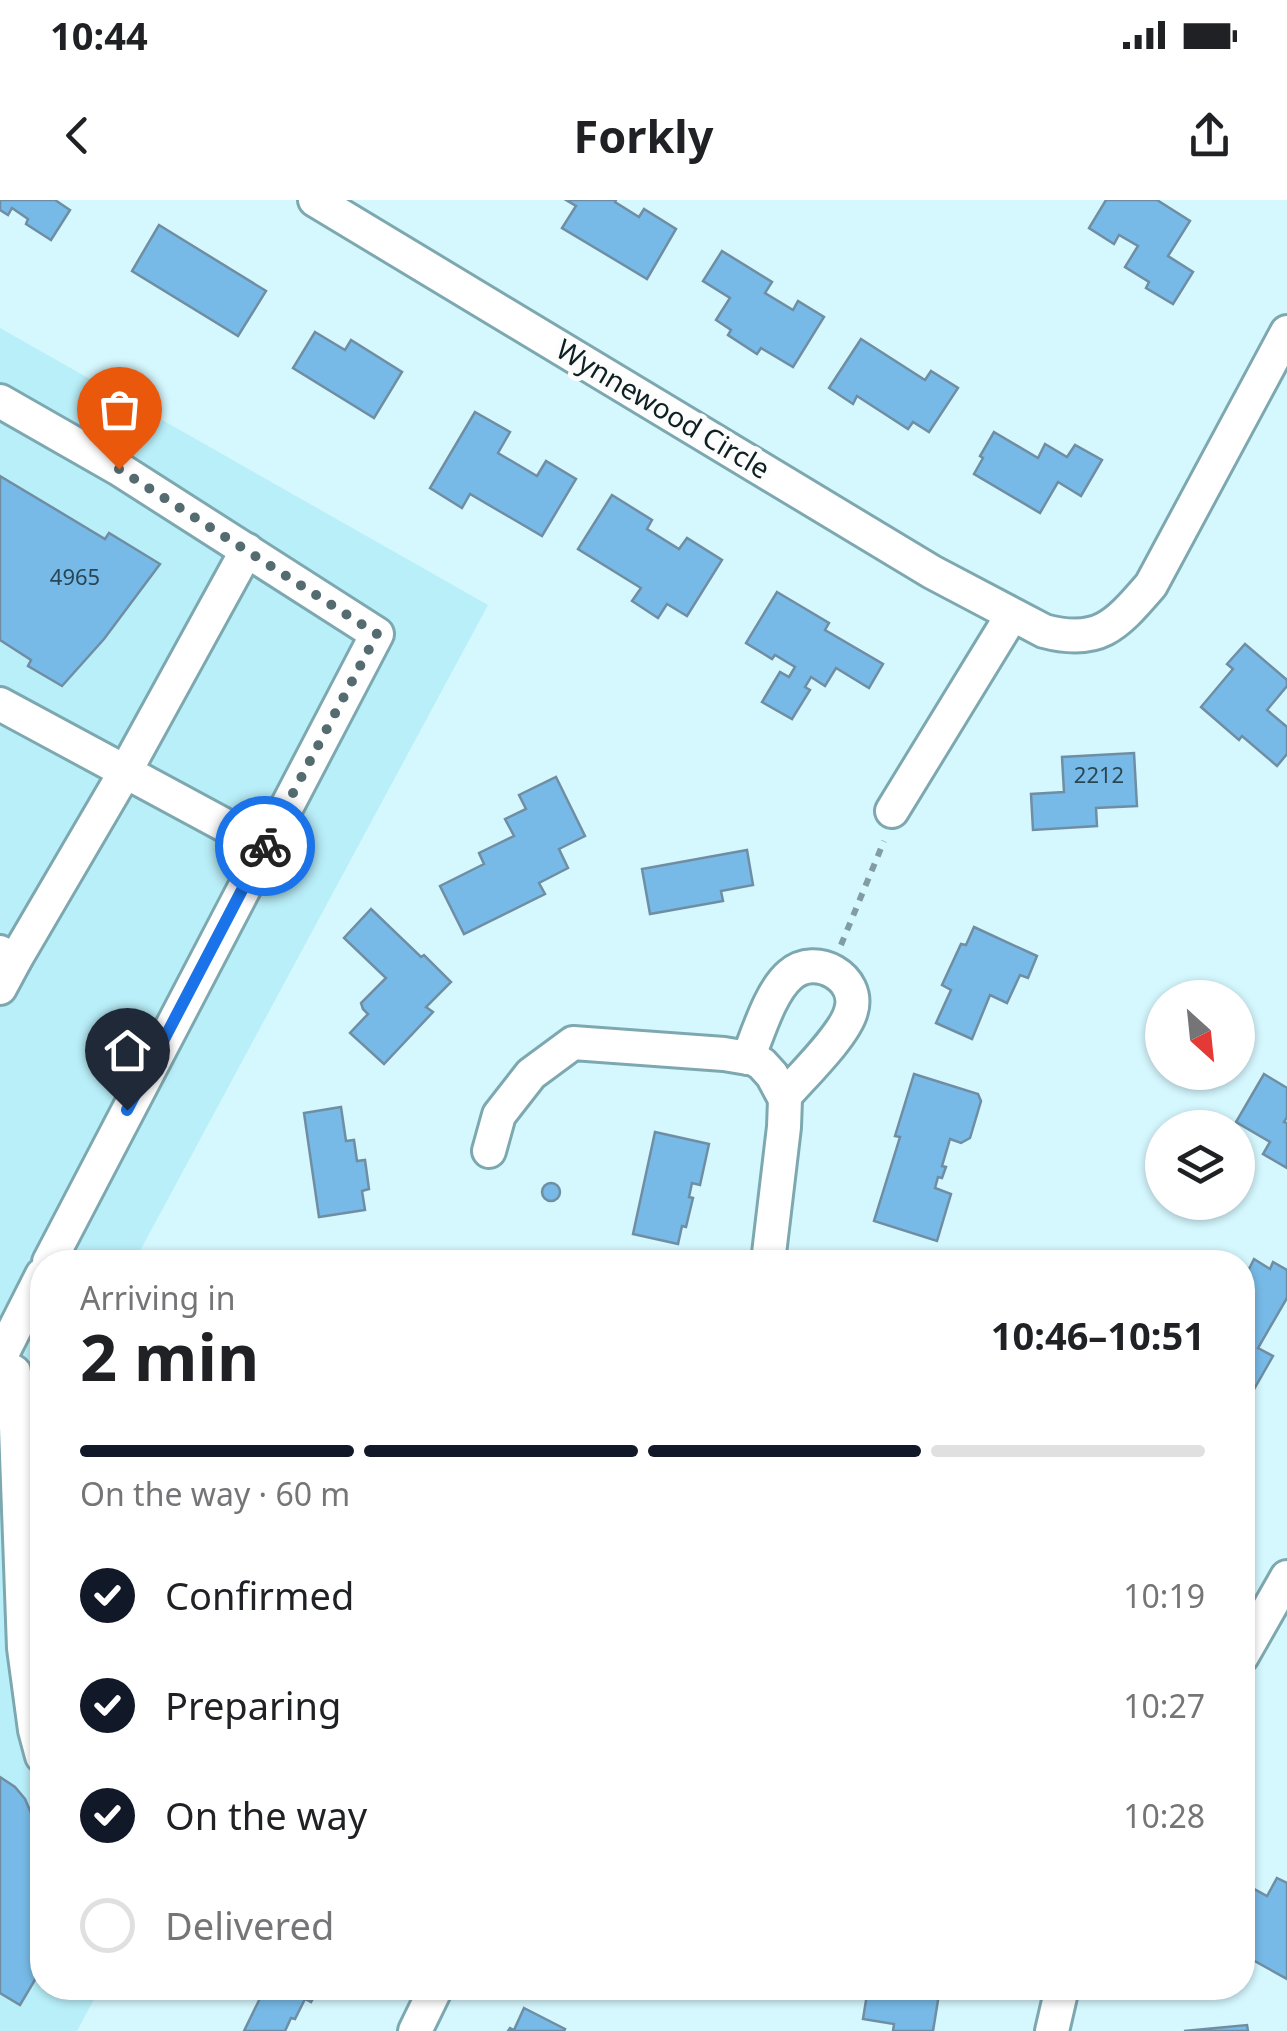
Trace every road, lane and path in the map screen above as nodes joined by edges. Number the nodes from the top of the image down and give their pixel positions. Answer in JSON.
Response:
{"nodes":[{"id":1,"x":315,"y":200,"type":"edge"},
{"id":2,"x":1287,"y":332,"type":"edge"},
{"id":3,"x":0,"y":401,"type":"edge"},
{"id":4,"x":247,"y":550,"type":"junction"},
{"id":5,"x":1012,"y":615,"type":"junction"},
{"id":6,"x":0,"y":704,"type":"edge"},
{"id":7,"x":125,"y":772,"type":"junction"},
{"id":8,"x":892,"y":811,"type":"joint"},
{"id":9,"x":265,"y":848,"type":"junction"},
{"id":10,"x":5,"y":967,"type":"edge"},
{"id":11,"x":831,"y":969,"type":"junction"},
{"id":12,"x":768,"y":1077,"type":"junction"},
{"id":13,"x":489,"y":1151,"type":"dead end"},
{"id":14,"x":55,"y":1250,"type":"edge"},
{"id":15,"x":769,"y":1250,"type":"edge"},
{"id":16,"x":30,"y":1300,"type":"edge"},
{"id":17,"x":0,"y":1361,"type":"edge"},
{"id":18,"x":30,"y":1443,"type":"edge"},
{"id":19,"x":10,"y":1554,"type":"edge"},
{"id":20,"x":1287,"y":1577,"type":"edge"},
{"id":21,"x":1255,"y":1633,"type":"edge"},
{"id":22,"x":30,"y":1693,"type":"edge"},
{"id":23,"x":430,"y":2000,"type":"edge"},
{"id":24,"x":1059,"y":2000,"type":"edge"},
{"id":25,"x":414,"y":2031,"type":"edge"},
{"id":26,"x":1052,"y":2031,"type":"edge"}],
"edges":[{"from":1,"to":5,"type":"street","name":"Wynnewood Circle"},
{"from":2,"to":5,"type":"street","name":"Wynnewood Circle"},
{"from":3,"to":4,"type":"street"},
{"from":4,"to":7,"type":"street"},
{"from":4,"to":9,"type":"street"},
{"from":5,"to":8,"type":"street"},
{"from":6,"to":7,"type":"street"},
{"from":7,"to":9,"type":"street"},
{"from":7,"to":10,"type":"street"},
{"from":8,"to":11,"type":"path"},
{"from":9,"to":14,"type":"street"},
{"from":11,"to":12,"type":"street"},
{"from":11,"to":12,"type":"street"},
{"from":12,"to":13,"type":"street"},
{"from":12,"to":15,"type":"street"},
{"from":16,"to":17,"type":"street"},
{"from":17,"to":18,"type":"street"},
{"from":18,"to":19,"type":"street"},
{"from":19,"to":22,"type":"street"},
{"from":20,"to":21,"type":"street"},
{"from":23,"to":25,"type":"street"},
{"from":24,"to":26,"type":"street"}]}
